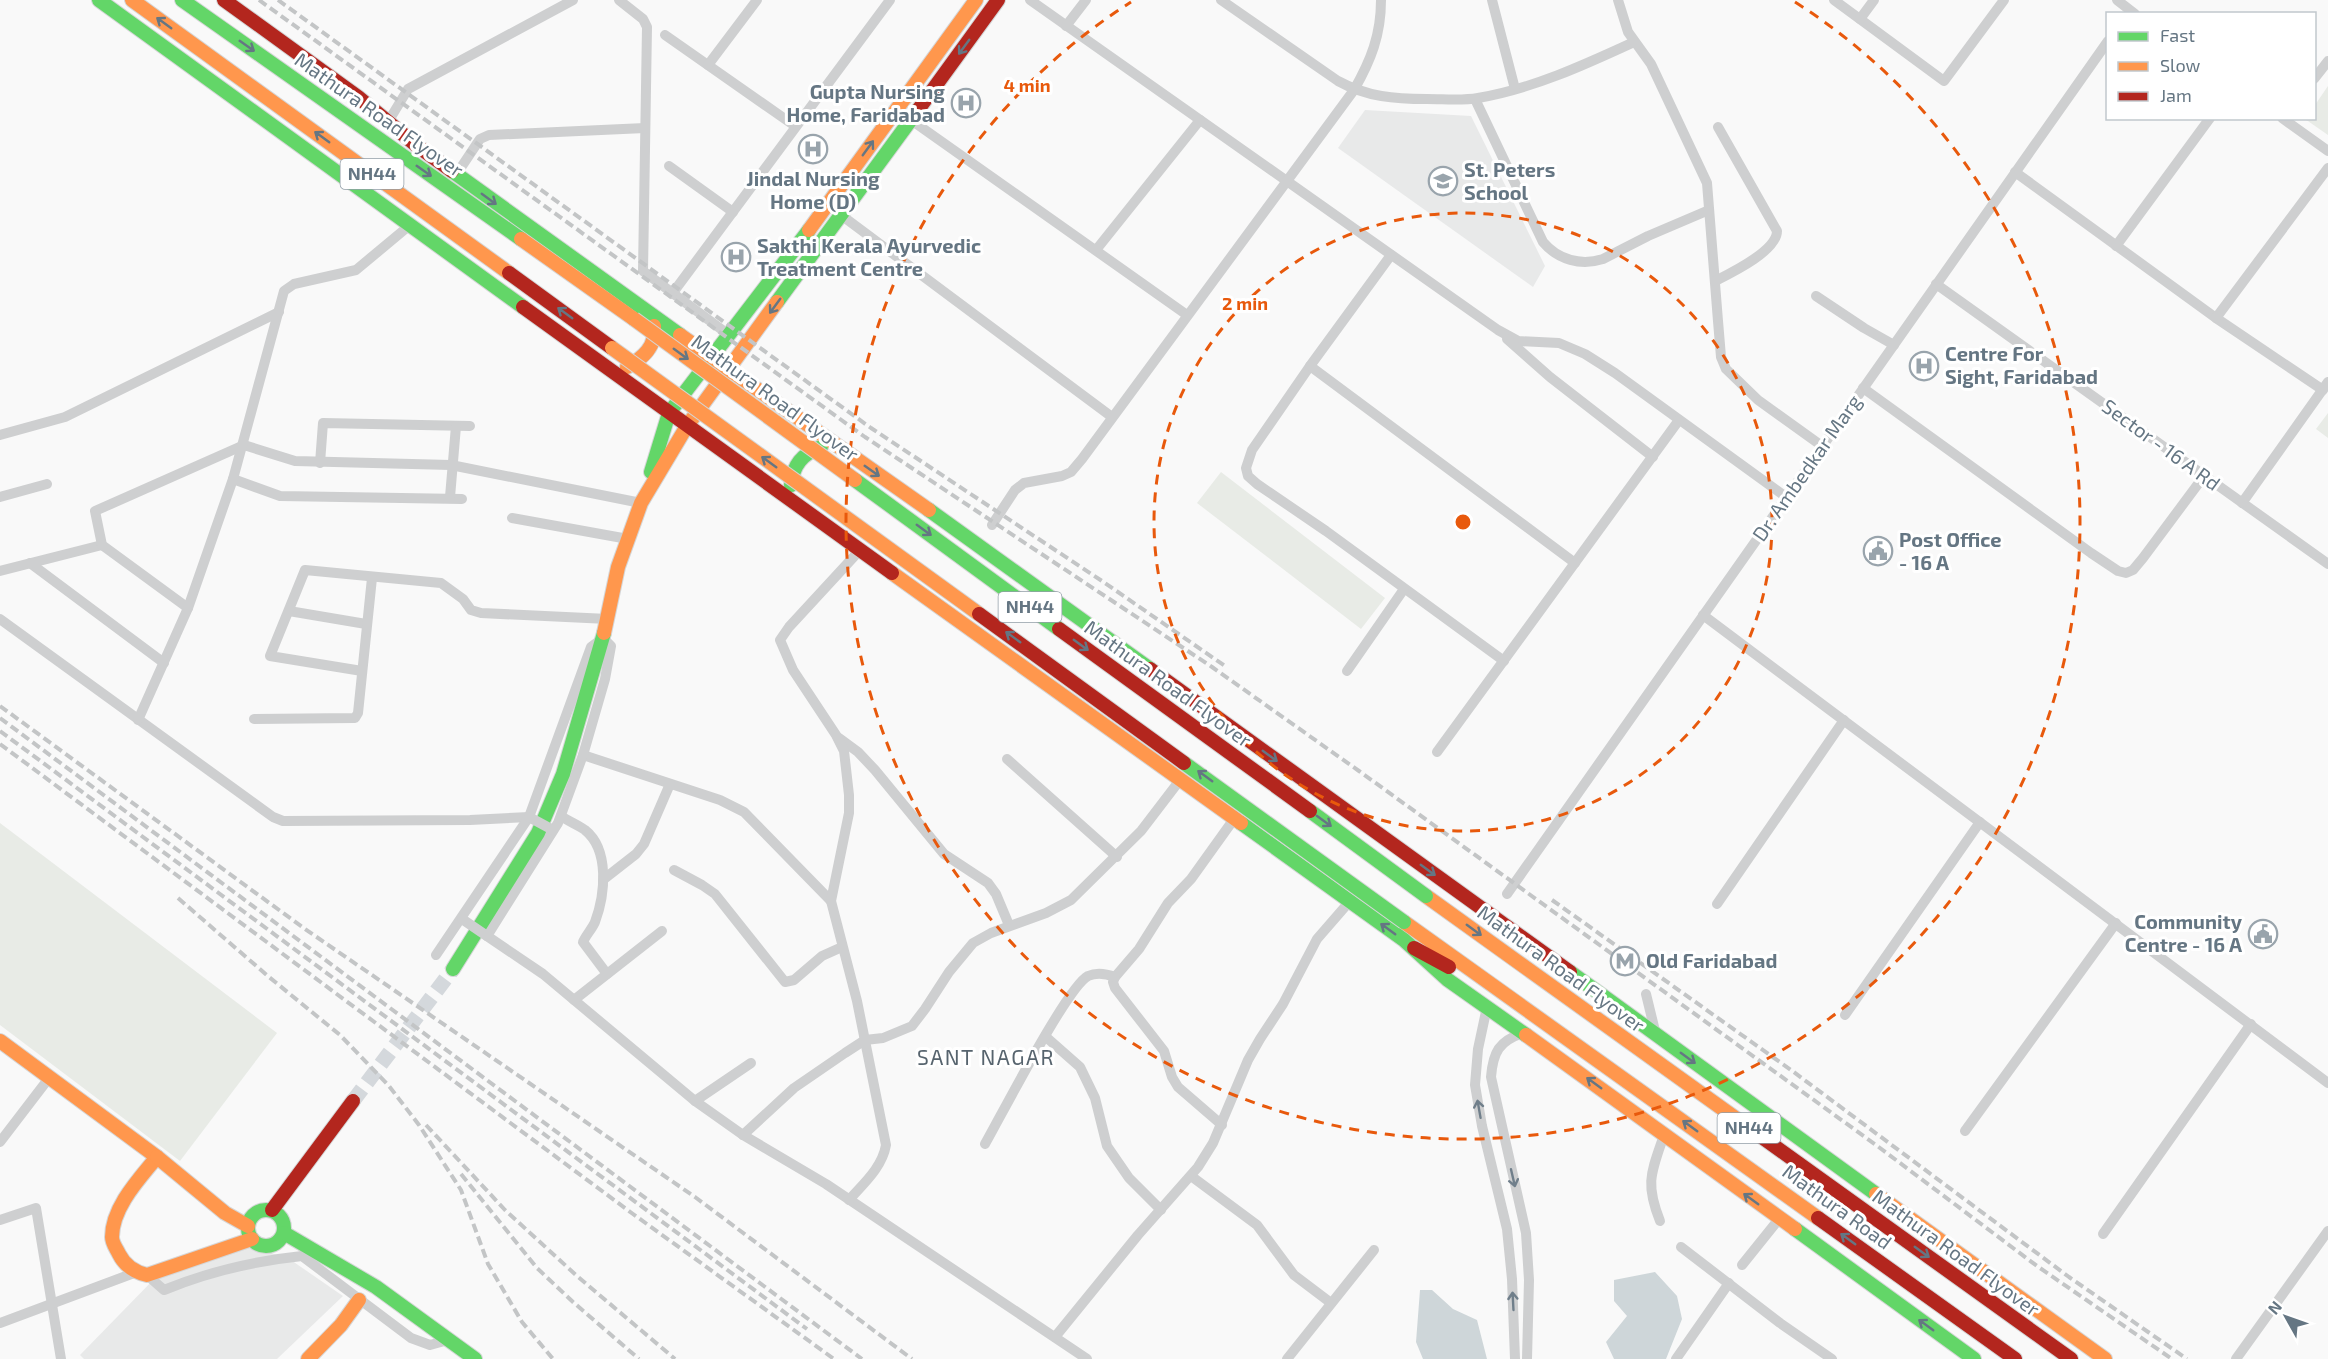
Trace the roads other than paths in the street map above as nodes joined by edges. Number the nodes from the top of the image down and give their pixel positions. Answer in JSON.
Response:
{"nodes":[{"id":1,"x":99,"y":0,"type":"edge"},
{"id":2,"x":132,"y":0,"type":"edge"},
{"id":3,"x":182,"y":0,"type":"edge"},
{"id":4,"x":224,"y":0,"type":"edge"},
{"id":5,"x":573,"y":0,"type":"edge"},
{"id":6,"x":619,"y":0,"type":"edge"},
{"id":7,"x":756,"y":0,"type":"edge"},
{"id":8,"x":890,"y":0,"type":"edge"},
{"id":9,"x":976,"y":0,"type":"edge"},
{"id":10,"x":998,"y":0,"type":"edge"},
{"id":11,"x":1030,"y":0,"type":"edge"},
{"id":12,"x":1086,"y":0,"type":"edge"},
{"id":13,"x":1221,"y":0,"type":"edge"},
{"id":14,"x":1381,"y":0,"type":"edge"},
{"id":15,"x":1492,"y":0,"type":"edge"},
{"id":16,"x":1618,"y":0,"type":"edge"},
{"id":17,"x":1834,"y":0,"type":"edge"},
{"id":18,"x":1874,"y":0,"type":"edge"},
{"id":19,"x":2004,"y":0,"type":"edge"},
{"id":20,"x":2117,"y":0,"type":"edge"},
{"id":21,"x":2130,"y":12,"type":"edge"},
{"id":22,"x":1860,"y":19,"type":"junction"},
{"id":23,"x":1066,"y":26,"type":"junction"},
{"id":24,"x":665,"y":35,"type":"dead end"},
{"id":25,"x":1634,"y":42,"type":"junction"},
{"id":26,"x":2106,"y":44,"type":"edge"},
{"id":27,"x":2328,"y":61,"type":"edge"},
{"id":28,"x":708,"y":65,"type":"junction"},
{"id":29,"x":2316,"y":76,"type":"edge"},
{"id":30,"x":1515,"y":89,"type":"junction"},
{"id":31,"x":1354,"y":90,"type":"junction"},
{"id":32,"x":1475,"y":99,"type":"junction"},
{"id":33,"x":911,"y":120,"type":"junction"},
{"id":34,"x":1200,"y":120,"type":"junction"},
{"id":35,"x":2209,"y":120,"type":"edge"},
{"id":36,"x":2284,"y":120,"type":"edge"},
{"id":37,"x":388,"y":122,"type":"junction"},
{"id":38,"x":795,"y":126,"type":"junction"},
{"id":39,"x":1718,"y":127,"type":"dead end"},
{"id":40,"x":645,"y":128,"type":"junction"},
{"id":41,"x":2328,"y":151,"type":"edge"},
{"id":42,"x":669,"y":166,"type":"dead end"},
{"id":43,"x":2328,"y":168,"type":"edge"},
{"id":44,"x":2015,"y":172,"type":"junction"},
{"id":45,"x":456,"y":175,"type":"junction"},
{"id":46,"x":1286,"y":180,"type":"junction"},
{"id":47,"x":1709,"y":210,"type":"junction"},
{"id":48,"x":733,"y":212,"type":"junction"},
{"id":49,"x":841,"y":215,"type":"junction"},
{"id":50,"x":410,"y":225,"type":"junction"},
{"id":51,"x":2116,"y":246,"type":"junction"},
{"id":52,"x":1096,"y":250,"type":"junction"},
{"id":53,"x":1391,"y":255,"type":"junction"},
{"id":54,"x":584,"y":268,"type":"junction"},
{"id":55,"x":1715,"y":281,"type":"junction"},
{"id":56,"x":1936,"y":284,"type":"junction"},
{"id":57,"x":672,"y":294,"type":"junction"},
{"id":58,"x":1816,"y":296,"type":"dead end"},
{"id":59,"x":279,"y":312,"type":"junction"},
{"id":60,"x":650,"y":315,"type":"junction"},
{"id":61,"x":1187,"y":315,"type":"junction"},
{"id":62,"x":2216,"y":318,"type":"junction"},
{"id":63,"x":1498,"y":330,"type":"junction"},
{"id":64,"x":729,"y":335,"type":"junction"},
{"id":65,"x":1894,"y":345,"type":"junction"},
{"id":66,"x":712,"y":356,"type":"junction"},
{"id":67,"x":1310,"y":366,"type":"junction"},
{"id":68,"x":609,"y":369,"type":"junction"},
{"id":69,"x":728,"y":370,"type":"junction"},
{"id":70,"x":2325,"y":386,"type":"edge"},
{"id":71,"x":1863,"y":388,"type":"junction"},
{"id":72,"x":669,"y":413,"type":"junction"},
{"id":73,"x":1112,"y":417,"type":"junction"},
{"id":74,"x":1679,"y":420,"type":"junction"},
{"id":75,"x":456,"y":426,"type":"junction"},
{"id":76,"x":470,"y":426,"type":"dead end"},
{"id":77,"x":687,"y":426,"type":"junction"},
{"id":78,"x":0,"y":435,"type":"edge"},
{"id":79,"x":833,"y":443,"type":"junction"},
{"id":80,"x":244,"y":445,"type":"junction"},
{"id":81,"x":1822,"y":446,"type":"junction"},
{"id":82,"x":1653,"y":457,"type":"junction"},
{"id":83,"x":320,"y":463,"type":"junction"},
{"id":84,"x":451,"y":465,"type":"junction"},
{"id":85,"x":2204,"y":476,"type":"junction"},
{"id":86,"x":233,"y":480,"type":"junction"},
{"id":87,"x":47,"y":484,"type":"dead end"},
{"id":88,"x":0,"y":497,"type":"edge"},
{"id":89,"x":450,"y":497,"type":"junction"},
{"id":90,"x":1786,"y":497,"type":"junction"},
{"id":91,"x":462,"y":499,"type":"dead end"},
{"id":92,"x":642,"y":499,"type":"junction"},
{"id":93,"x":790,"y":500,"type":"junction"},
{"id":94,"x":2242,"y":503,"type":"junction"},
{"id":95,"x":512,"y":518,"type":"dead end"},
{"id":96,"x":992,"y":525,"type":"dead end"},
{"id":97,"x":628,"y":539,"type":"junction"},
{"id":98,"x":102,"y":545,"type":"junction"},
{"id":99,"x":860,"y":550,"type":"junction"},
{"id":100,"x":2326,"y":558,"type":"edge"},
{"id":101,"x":30,"y":563,"type":"junction"},
{"id":102,"x":1575,"y":563,"type":"junction"},
{"id":103,"x":0,"y":570,"type":"edge"},
{"id":104,"x":372,"y":578,"type":"junction"},
{"id":105,"x":1404,"y":589,"type":"junction"},
{"id":106,"x":188,"y":608,"type":"junction"},
{"id":107,"x":289,"y":611,"type":"junction"},
{"id":108,"x":1703,"y":615,"type":"junction"},
{"id":109,"x":608,"y":619,"type":"junction"},
{"id":110,"x":0,"y":620,"type":"edge"},
{"id":111,"x":366,"y":624,"type":"junction"},
{"id":112,"x":603,"y":638,"type":"junction"},
{"id":113,"x":1504,"y":660,"type":"junction"},
{"id":114,"x":164,"y":663,"type":"junction"},
{"id":115,"x":362,"y":671,"type":"junction"},
{"id":116,"x":1347,"y":671,"type":"dead end"},
{"id":117,"x":254,"y":719,"type":"dead end"},
{"id":118,"x":138,"y":720,"type":"junction"},
{"id":119,"x":1844,"y":720,"type":"junction"},
{"id":120,"x":836,"y":735,"type":"junction"},
{"id":121,"x":1437,"y":752,"type":"dead end"},
{"id":122,"x":583,"y":755,"type":"junction"},
{"id":123,"x":1007,"y":759,"type":"dead end"},
{"id":124,"x":1180,"y":780,"type":"junction"},
{"id":125,"x":670,"y":784,"type":"junction"},
{"id":126,"x":561,"y":816,"type":"junction"},
{"id":127,"x":529,"y":817,"type":"junction"},
{"id":128,"x":1234,"y":819,"type":"junction"},
{"id":129,"x":1980,"y":822,"type":"junction"},
{"id":130,"x":554,"y":830,"type":"junction"},
{"id":131,"x":1117,"y":857,"type":"junction"},
{"id":132,"x":674,"y":870,"type":"dead end"},
{"id":133,"x":604,"y":879,"type":"junction"},
{"id":134,"x":1507,"y":894,"type":"dead end"},
{"id":135,"x":831,"y":901,"type":"junction"},
{"id":136,"x":1350,"y":901,"type":"junction"},
{"id":137,"x":1717,"y":904,"type":"dead end"},
{"id":138,"x":462,"y":920,"type":"junction"},
{"id":139,"x":2116,"y":923,"type":"junction"},
{"id":140,"x":1009,"y":925,"type":"junction"},
{"id":141,"x":662,"y":931,"type":"dead end"},
{"id":142,"x":487,"y":936,"type":"junction"},
{"id":143,"x":842,"y":947,"type":"junction"},
{"id":144,"x":1414,"y":948,"type":"junction"},
{"id":145,"x":436,"y":955,"type":"dead end"},
{"id":146,"x":453,"y":969,"type":"tunnel mouth"},
{"id":147,"x":607,"y":974,"type":"junction"},
{"id":148,"x":1115,"y":977,"type":"junction"},
{"id":149,"x":1646,"y":994,"type":"dead end"},
{"id":150,"x":574,"y":1000,"type":"junction"},
{"id":151,"x":1519,"y":1003,"type":"junction"},
{"id":152,"x":1487,"y":1007,"type":"junction"},
{"id":153,"x":1845,"y":1015,"type":"dead end"},
{"id":154,"x":2251,"y":1024,"type":"junction"},
{"id":155,"x":1523,"y":1032,"type":"junction"},
{"id":156,"x":1656,"y":1035,"type":"junction"},
{"id":157,"x":1046,"y":1038,"type":"junction"},
{"id":158,"x":865,"y":1040,"type":"junction"},
{"id":159,"x":0,"y":1041,"type":"edge"},
{"id":160,"x":751,"y":1063,"type":"dead end"},
{"id":161,"x":50,"y":1078,"type":"junction"},
{"id":162,"x":2328,"y":1083,"type":"edge"},
{"id":163,"x":353,"y":1101,"type":"tunnel mouth"},
{"id":164,"x":695,"y":1101,"type":"junction"},
{"id":165,"x":1222,"y":1125,"type":"junction"},
{"id":166,"x":1965,"y":1131,"type":"dead end"},
{"id":167,"x":743,"y":1135,"type":"junction"},
{"id":168,"x":1664,"y":1135,"type":"junction"},
{"id":169,"x":0,"y":1142,"type":"edge"},
{"id":170,"x":985,"y":1144,"type":"dead end"},
{"id":171,"x":157,"y":1157,"type":"junction"},
{"id":172,"x":1191,"y":1176,"type":"junction"},
{"id":173,"x":849,"y":1200,"type":"junction"},
{"id":174,"x":272,"y":1210,"type":"junction"},
{"id":175,"x":1161,"y":1210,"type":"junction"},
{"id":176,"x":1779,"y":1219,"type":"junction"},
{"id":177,"x":0,"y":1220,"type":"edge"},
{"id":178,"x":1660,"y":1221,"type":"dead end"},
{"id":179,"x":2328,"y":1231,"type":"edge"},
{"id":180,"x":250,"y":1232,"type":"junction"},
{"id":181,"x":284,"y":1233,"type":"junction"},
{"id":182,"x":2103,"y":1234,"type":"dead end"},
{"id":183,"x":1681,"y":1247,"type":"dead end"},
{"id":184,"x":1374,"y":1250,"type":"dead end"},
{"id":185,"x":1742,"y":1265,"type":"dead end"},
{"id":186,"x":141,"y":1274,"type":"junction"},
{"id":187,"x":1729,"y":1282,"type":"junction"},
{"id":188,"x":359,"y":1300,"type":"junction"},
{"id":189,"x":53,"y":1302,"type":"junction"},
{"id":190,"x":1330,"y":1303,"type":"junction"},
{"id":191,"x":0,"y":1323,"type":"edge"},
{"id":192,"x":1055,"y":1337,"type":"junction"},
{"id":193,"x":448,"y":1340,"type":"junction"},
{"id":194,"x":61,"y":1359,"type":"edge"},
{"id":195,"x":309,"y":1359,"type":"edge"},
{"id":196,"x":475,"y":1359,"type":"edge"},
{"id":197,"x":1087,"y":1359,"type":"edge"},
{"id":198,"x":1287,"y":1359,"type":"edge"},
{"id":199,"x":1515,"y":1359,"type":"edge"},
{"id":200,"x":1527,"y":1359,"type":"edge"},
{"id":201,"x":1676,"y":1359,"type":"edge"},
{"id":202,"x":1832,"y":1359,"type":"edge"},
{"id":203,"x":1974,"y":1359,"type":"edge"},
{"id":204,"x":2015,"y":1359,"type":"edge"},
{"id":205,"x":2071,"y":1359,"type":"edge"},
{"id":206,"x":2105,"y":1359,"type":"edge"},
{"id":207,"x":2236,"y":1359,"type":"edge"}],
"edges":[{"from":1,"to":50,"type":"main road"},
{"from":151,"to":2,"type":"main road","number":"NH44","one_way":true,"bridge":true},
{"from":3,"to":205,"type":"main road","name":"Mathura Road Flyover","number":"NH44","one_way":true,"bridge":true},
{"from":4,"to":37,"type":"main road"},
{"from":5,"to":37,"type":"street"},
{"from":6,"to":40,"type":"street"},
{"from":7,"to":28,"type":"street"},
{"from":8,"to":38,"type":"street"},
{"from":64,"to":9,"type":"main road","one_way":true},
{"from":10,"to":33,"type":"main road","one_way":true},
{"from":11,"to":23,"type":"street"},
{"from":12,"to":23,"type":"street"},
{"from":13,"to":31,"type":"street"},
{"from":14,"to":31,"type":"street"},
{"from":15,"to":30,"type":"street"},
{"from":16,"to":25,"type":"street"},
{"from":17,"to":22,"type":"street"},
{"from":18,"to":22,"type":"street"},
{"from":19,"to":22,"type":"street"},
{"from":20,"to":21,"type":"street"},
{"from":23,"to":34,"type":"street"},
{"from":24,"to":28,"type":"street"},
{"from":25,"to":30,"type":"street"},
{"from":25,"to":47,"type":"street"},
{"from":26,"to":44,"type":"street","name":"Dr. Ambedkar Marg"},
{"from":27,"to":29,"type":"street"},
{"from":28,"to":38,"type":"street"},
{"from":30,"to":32,"type":"street"},
{"from":31,"to":32,"type":"street"},
{"from":31,"to":46,"type":"street"},
{"from":32,"to":47,"type":"street"},
{"from":33,"to":49,"type":"main road"},
{"from":33,"to":52,"type":"street"},
{"from":34,"to":46,"type":"street"},
{"from":34,"to":52,"type":"street"},
{"from":35,"to":51,"type":"street"},
{"from":36,"to":41,"type":"street"},
{"from":37,"to":45,"type":"main road"},
{"from":38,"to":48,"type":"street"},
{"from":39,"to":55,"type":"street"},
{"from":40,"to":45,"type":"street"},
{"from":40,"to":57,"type":"street"},
{"from":42,"to":48,"type":"street"},
{"from":43,"to":62,"type":"street"},
{"from":44,"to":51,"type":"street"},
{"from":44,"to":56,"type":"street","name":"Dr. Ambedkar Marg"},
{"from":45,"to":54,"type":"main road","one_way":true},
{"from":46,"to":53,"type":"street"},
{"from":46,"to":61,"type":"street"},
{"from":47,"to":55,"type":"street"},
{"from":48,"to":57,"type":"street"},
{"from":49,"to":69,"type":"main road","one_way":true},
{"from":49,"to":73,"type":"street"},
{"from":50,"to":59,"type":"street"},
{"from":50,"to":68,"type":"main road"},
{"from":51,"to":62,"type":"street"},
{"from":52,"to":61,"type":"street"},
{"from":53,"to":63,"type":"street"},
{"from":53,"to":67,"type":"street"},
{"from":54,"to":60,"type":"main road"},
{"from":54,"to":66,"type":"main road"},
{"from":55,"to":81,"type":"street"},
{"from":56,"to":65,"type":"street","name":"Dr. Ambedkar Marg"},
{"from":56,"to":85,"type":"street","name":"Sector - 16 A Rd"},
{"from":57,"to":64,"type":"street"},
{"from":58,"to":65,"type":"street"},
{"from":59,"to":78,"type":"street"},
{"from":59,"to":80,"type":"street"},
{"from":60,"to":66,"type":"main road"},
{"from":60,"to":68,"type":"main road"},
{"from":61,"to":73,"type":"street"},
{"from":62,"to":70,"type":"street"},
{"from":63,"to":74,"type":"street"},
{"from":63,"to":82,"type":"street"},
{"from":64,"to":66,"type":"main road"},
{"from":65,"to":71,"type":"street","name":"Dr. Ambedkar Marg"},
{"from":66,"to":69,"type":"main road"},
{"from":66,"to":72,"type":"main road"},
{"from":67,"to":102,"type":"street"},
{"from":67,"to":105,"type":"street"},
{"from":68,"to":72,"type":"main road"},
{"from":69,"to":77,"type":"main road"},
{"from":69,"to":79,"type":"main road"},
{"from":70,"to":94,"type":"street"},
{"from":71,"to":81,"type":"street","name":"Dr. Ambedkar Marg"},
{"from":71,"to":85,"type":"street"},
{"from":72,"to":77,"type":"main road"},
{"from":72,"to":92,"type":"main road"},
{"from":73,"to":96,"type":"street"},
{"from":74,"to":82,"type":"street"},
{"from":74,"to":90,"type":"street"},
{"from":75,"to":76,"type":"street"},
{"from":75,"to":83,"type":"street"},
{"from":75,"to":84,"type":"street"},
{"from":77,"to":92,"type":"main road"},
{"from":77,"to":93,"type":"main road"},
{"from":79,"to":93,"type":"main road"},
{"from":79,"to":156,"type":"main road","one_way":true},
{"from":80,"to":83,"type":"street"},
{"from":80,"to":86,"type":"street"},
{"from":80,"to":98,"type":"street"},
{"from":81,"to":90,"type":"street","name":"Dr. Ambedkar Marg"},
{"from":82,"to":102,"type":"street"},
{"from":83,"to":84,"type":"street"},
{"from":84,"to":89,"type":"street"},
{"from":84,"to":92,"type":"street"},
{"from":85,"to":94,"type":"street","name":"Sector - 16 A Rd"},
{"from":86,"to":89,"type":"street"},
{"from":86,"to":106,"type":"street"},
{"from":87,"to":88,"type":"street"},
{"from":89,"to":91,"type":"street"},
{"from":90,"to":108,"type":"street","name":"Dr. Ambedkar Marg"},
{"from":92,"to":97,"type":"main road"},
{"from":93,"to":99,"type":"main road"},
{"from":94,"to":100,"type":"street","name":"Sector - 16 A Rd"},
{"from":95,"to":97,"type":"street"},
{"from":97,"to":109,"type":"main road"},
{"from":98,"to":101,"type":"street"},
{"from":98,"to":106,"type":"street"},
{"from":99,"to":120,"type":"street"},
{"from":99,"to":124,"type":"main road"},
{"from":101,"to":103,"type":"street"},
{"from":101,"to":114,"type":"street"},
{"from":102,"to":113,"type":"street"},
{"from":104,"to":107,"type":"street"},
{"from":104,"to":109,"type":"street"},
{"from":104,"to":111,"type":"street"},
{"from":105,"to":113,"type":"street"},
{"from":105,"to":116,"type":"street"},
{"from":106,"to":114,"type":"street"},
{"from":107,"to":111,"type":"street"},
{"from":107,"to":115,"type":"street"},
{"from":108,"to":119,"type":"street"},
{"from":108,"to":134,"type":"street","name":"Dr. Ambedkar Marg"},
{"from":109,"to":112,"type":"main road"},
{"from":110,"to":118,"type":"street"},
{"from":111,"to":115,"type":"street"},
{"from":112,"to":122,"type":"street"},
{"from":112,"to":127,"type":"street"},
{"from":112,"to":146,"type":"main road"},
{"from":113,"to":121,"type":"street"},
{"from":114,"to":118,"type":"street"},
{"from":115,"to":117,"type":"street"},
{"from":118,"to":127,"type":"street"},
{"from":119,"to":129,"type":"street"},
{"from":119,"to":137,"type":"street"},
{"from":120,"to":135,"type":"street"},
{"from":120,"to":140,"type":"street"},
{"from":122,"to":125,"type":"street"},
{"from":122,"to":126,"type":"street"},
{"from":123,"to":131,"type":"street"},
{"from":124,"to":128,"type":"main road"},
{"from":124,"to":131,"type":"street"},
{"from":125,"to":133,"type":"street"},
{"from":125,"to":135,"type":"street"},
{"from":126,"to":130,"type":"street"},
{"from":126,"to":133,"type":"street"},
{"from":127,"to":130,"type":"street","bridge":true},
{"from":127,"to":138,"type":"street"},
{"from":128,"to":136,"type":"main road"},
{"from":128,"to":148,"type":"street"},
{"from":129,"to":139,"type":"street"},
{"from":129,"to":153,"type":"street"},
{"from":130,"to":142,"type":"street"},
{"from":131,"to":140,"type":"street"},
{"from":132,"to":143,"type":"street"},
{"from":133,"to":147,"type":"street"},
{"from":135,"to":143,"type":"street"},
{"from":144,"to":136,"type":"main road","one_way":true},
{"from":136,"to":165,"type":"street"},
{"from":138,"to":142,"type":"street","bridge":true},
{"from":138,"to":145,"type":"street"},
{"from":139,"to":154,"type":"street"},
{"from":139,"to":166,"type":"street"},
{"from":140,"to":158,"type":"street"},
{"from":141,"to":147,"type":"street"},
{"from":142,"to":150,"type":"street"},
{"from":143,"to":158,"type":"street"},
{"from":144,"to":151,"type":"main road"},
{"from":144,"to":152,"type":"main road"},
{"from":147,"to":150,"type":"street"},
{"from":148,"to":157,"type":"street"},
{"from":148,"to":165,"type":"street"},
{"from":149,"to":156,"type":"street"},
{"from":150,"to":164,"type":"street"},
{"from":204,"to":151,"type":"main road","name":"Mathura Road","number":"NH44","one_way":true},
{"from":152,"to":155,"type":"main road"},
{"from":199,"to":152,"type":"street","one_way":true},
{"from":154,"to":162,"type":"street"},
{"from":154,"to":182,"type":"street"},
{"from":168,"to":155,"type":"main road","one_way":true},
{"from":155,"to":200,"type":"street","one_way":true},
{"from":156,"to":206,"type":"main road","one_way":true},
{"from":157,"to":170,"type":"street"},
{"from":157,"to":175,"type":"street"},
{"from":158,"to":167,"type":"street"},
{"from":158,"to":173,"type":"street"},
{"from":159,"to":161,"type":"main road"},
{"from":160,"to":164,"type":"street"},
{"from":161,"to":169,"type":"street"},
{"from":161,"to":171,"type":"main road"},
{"from":163,"to":174,"type":"main road"},
{"from":164,"to":167,"type":"street"},
{"from":165,"to":172,"type":"street"},
{"from":167,"to":173,"type":"street"},
{"from":176,"to":168,"type":"main road","one_way":true},
{"from":168,"to":178,"type":"street"},
{"from":171,"to":180,"type":"main road"},
{"from":171,"to":186,"type":"main road"},
{"from":172,"to":175,"type":"street"},
{"from":172,"to":190,"type":"street"},
{"from":173,"to":192,"type":"street"},
{"from":174,"to":180,"type":"main road"},
{"from":174,"to":181,"type":"main road"},
{"from":175,"to":192,"type":"street"},
{"from":176,"to":185,"type":"street"},
{"from":203,"to":176,"type":"main road","one_way":true},
{"from":177,"to":189,"type":"street"},
{"from":179,"to":207,"type":"street"},
{"from":180,"to":181,"type":"main road"},
{"from":180,"to":186,"type":"main road"},
{"from":181,"to":193,"type":"main road"},
{"from":183,"to":187,"type":"street"},
{"from":184,"to":190,"type":"street"},
{"from":186,"to":188,"type":"street"},
{"from":186,"to":189,"type":"street"},
{"from":187,"to":201,"type":"street"},
{"from":187,"to":202,"type":"street"},
{"from":188,"to":193,"type":"street"},
{"from":188,"to":195,"type":"main road"},
{"from":189,"to":191,"type":"street"},
{"from":189,"to":194,"type":"street"},
{"from":190,"to":198,"type":"street"},
{"from":192,"to":197,"type":"street"},
{"from":193,"to":196,"type":"main road"}]}
